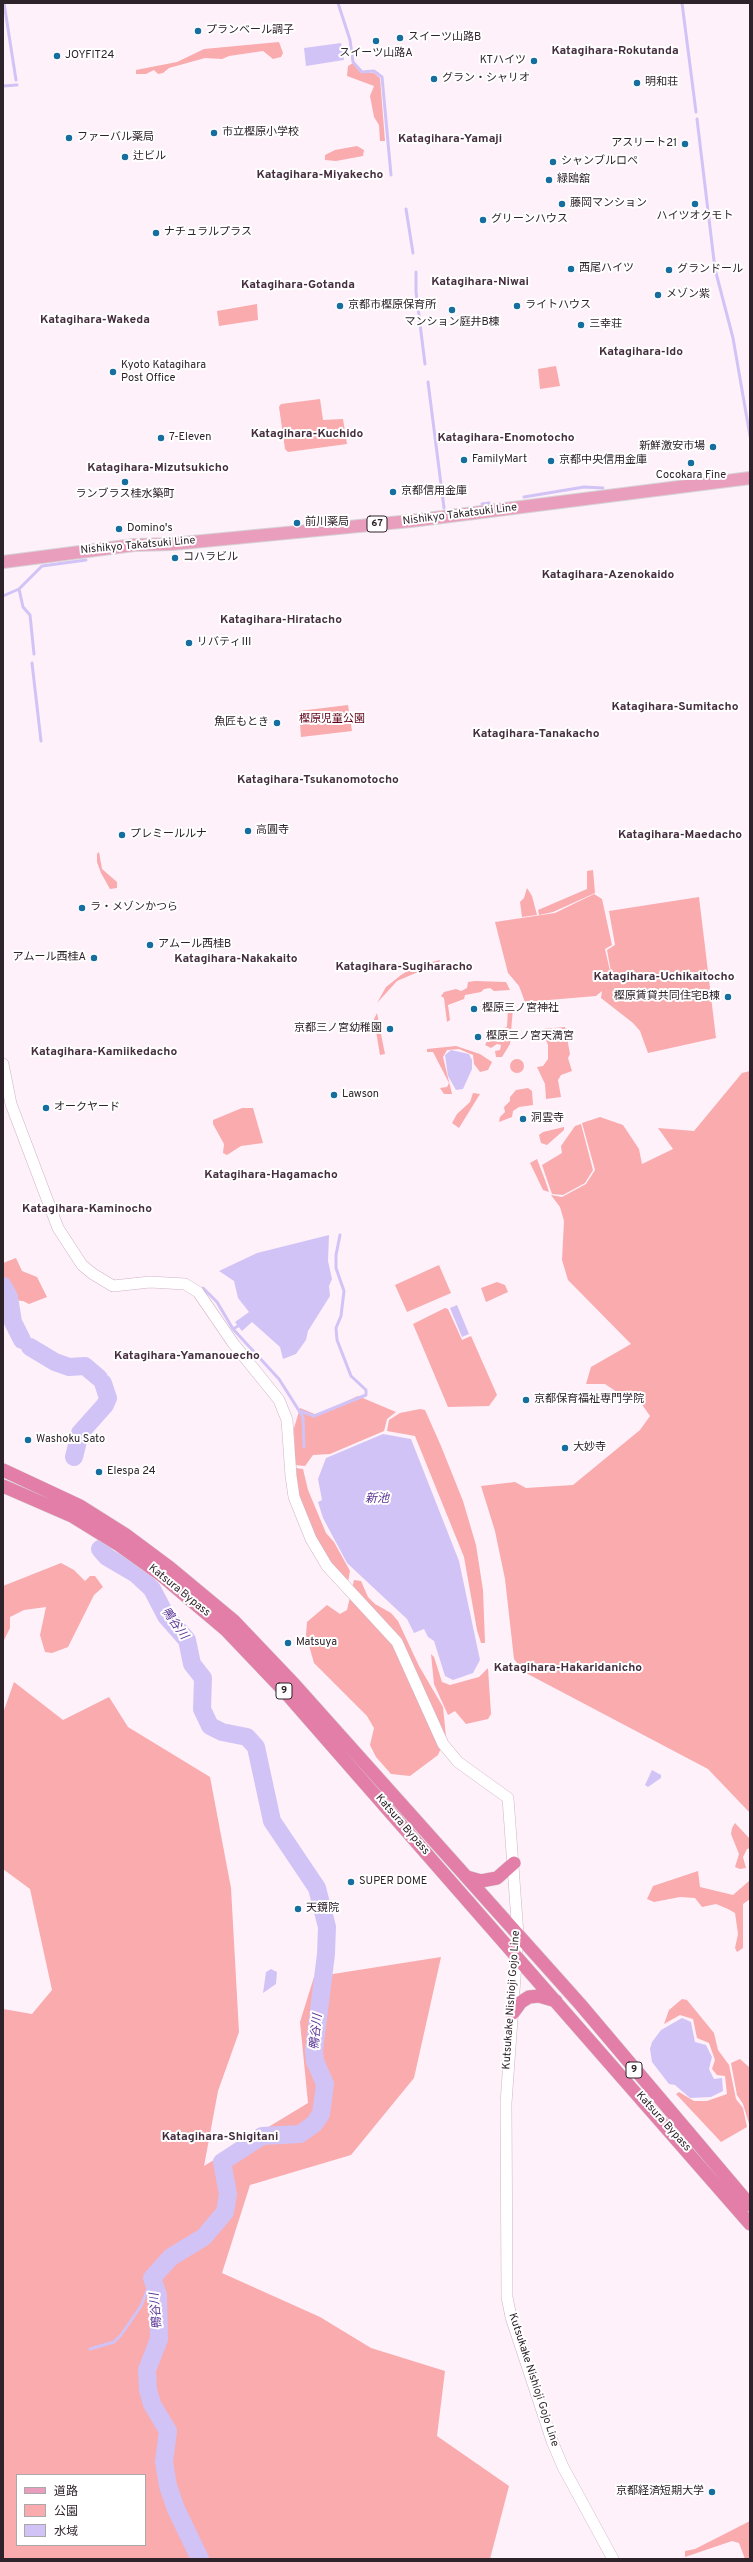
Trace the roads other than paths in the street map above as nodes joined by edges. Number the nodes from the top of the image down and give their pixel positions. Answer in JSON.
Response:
{"nodes":[{"id":1,"x":750,"y":478,"type":"edge"},
{"id":2,"x":3,"y":562,"type":"edge"},
{"id":3,"x":3,"y":1064,"type":"edge"},
{"id":4,"x":3,"y":1470,"type":"edge"},
{"id":5,"x":3,"y":1486,"type":"edge"},
{"id":6,"x":514,"y":1862,"type":"junction"},
{"id":7,"x":467,"y":1877,"type":"junction"},
{"id":8,"x":518,"y":1935,"type":"junction"},
{"id":9,"x":516,"y":1956,"type":"junction"},
{"id":10,"x":556,"y":2001,"type":"junction"},
{"id":11,"x":513,"y":2013,"type":"junction"},
{"id":12,"x":750,"y":2205,"type":"edge"},
{"id":13,"x":750,"y":2224,"type":"edge"},
{"id":14,"x":613,"y":2559,"type":"edge"}],
"edges":[{"from":1,"to":2,"type":"main road","name":"Nishikyo Takatsuki Line","number":"67"},
{"from":3,"to":6,"type":"main road","name":"Kutsukake Nishioji Gojo Line"},
{"from":4,"to":7,"type":"highway","name":"Katsura Bypass","number":"9"},
{"from":5,"to":9,"type":"highway","name":"Katsura Bypass","number":"9"},
{"from":6,"to":7,"type":"highway"},
{"from":6,"to":8,"type":"main road","name":"Kutsukake Nishioji Gojo Line"},
{"from":7,"to":8,"type":"highway","name":"Katsura Bypass","number":"9"},
{"from":8,"to":9,"type":"main road","name":"Kutsukake Nishioji Gojo Line"},
{"from":8,"to":12,"type":"highway","name":"Katsura Bypass","number":"9"},
{"from":9,"to":10,"type":"highway","name":"Katsura Bypass","number":"9"},
{"from":9,"to":11,"type":"main road","name":"Kutsukake Nishioji Gojo Line"},
{"from":10,"to":11,"type":"highway"},
{"from":10,"to":13,"type":"highway","name":"Katsura Bypass","number":"9"},
{"from":11,"to":14,"type":"main road","name":"Kutsukake Nishioji Gojo Line"}]}
